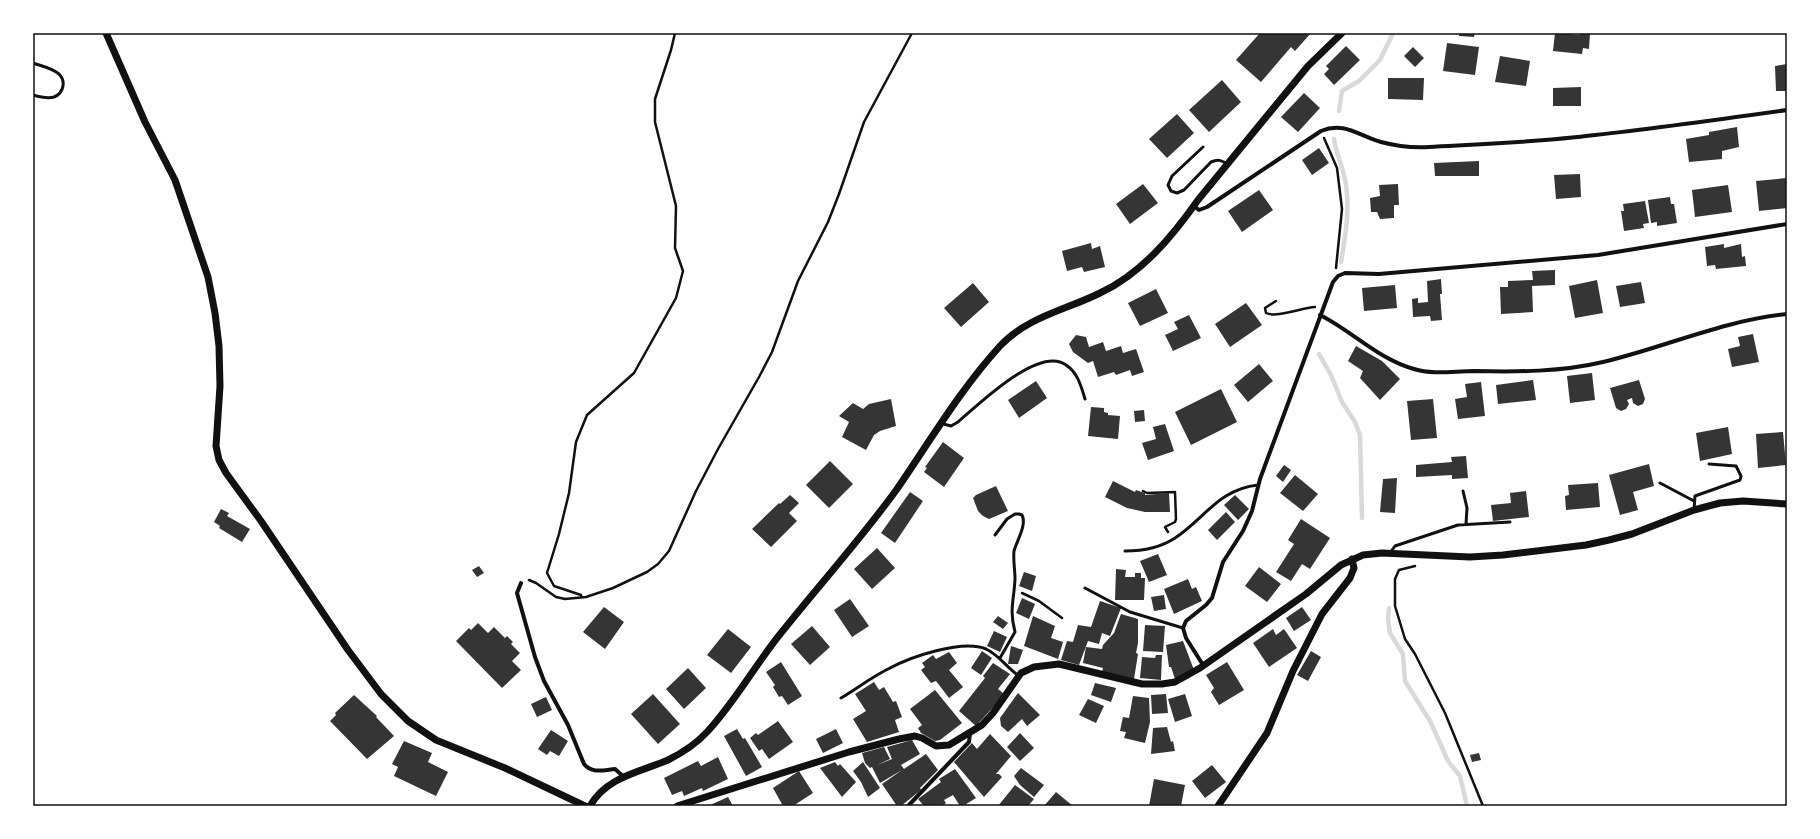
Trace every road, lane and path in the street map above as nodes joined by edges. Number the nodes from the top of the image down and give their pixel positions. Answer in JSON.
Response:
{"nodes":[{"id":1,"x":106,"y":33,"type":"edge"},
{"id":2,"x":675,"y":33,"type":"edge"},
{"id":3,"x":912,"y":33,"type":"edge"},
{"id":4,"x":1342,"y":33,"type":"edge"},
{"id":5,"x":33,"y":63,"type":"edge"},
{"id":6,"x":33,"y":94,"type":"edge"},
{"id":7,"x":1787,"y":110,"type":"edge"},
{"id":8,"x":1321,"y":131,"type":"junction"},
{"id":9,"x":1203,"y":147,"type":"dead end"},
{"id":10,"x":1228,"y":164,"type":"junction"},
{"id":11,"x":1194,"y":206,"type":"junction"},
{"id":12,"x":1787,"y":224,"type":"edge"},
{"id":13,"x":1338,"y":276,"type":"junction"},
{"id":14,"x":1276,"y":301,"type":"dead end"},
{"id":15,"x":1322,"y":308,"type":"junction"},
{"id":16,"x":1787,"y":314,"type":"edge"},
{"id":17,"x":1320,"y":315,"type":"junction"},
{"id":18,"x":1085,"y":399,"type":"dead end"},
{"id":19,"x":940,"y":423,"type":"junction"},
{"id":20,"x":1709,"y":464,"type":"dead end"},
{"id":21,"x":1660,"y":483,"type":"dead end"},
{"id":22,"x":1258,"y":485,"type":"junction"},
{"id":23,"x":1143,"y":491,"type":"dead end"},
{"id":24,"x":1463,"y":491,"type":"dead end"},
{"id":25,"x":1694,"y":501,"type":"junction"},
{"id":26,"x":1787,"y":504,"type":"edge"},
{"id":27,"x":1694,"y":510,"type":"junction"},
{"id":28,"x":1510,"y":522,"type":"dead end"},
{"id":29,"x":1466,"y":524,"type":"junction"},
{"id":30,"x":995,"y":536,"type":"dead end"},
{"id":31,"x":1173,"y":539,"type":"junction"},
{"id":32,"x":1125,"y":551,"type":"dead end"},
{"id":33,"x":1390,"y":553,"type":"junction"},
{"id":34,"x":1352,"y":559,"type":"junction"},
{"id":35,"x":1415,"y":563,"type":"dead end"},
{"id":36,"x":521,"y":583,"type":"joint"},
{"id":37,"x":1085,"y":588,"type":"dead end"},
{"id":38,"x":1014,"y":590,"type":"junction"},
{"id":39,"x":581,"y":597,"type":"junction"},
{"id":40,"x":1062,"y":618,"type":"dead end"},
{"id":41,"x":1183,"y":628,"type":"junction"},
{"id":42,"x":1000,"y":658,"type":"junction"},
{"id":43,"x":1203,"y":666,"type":"junction"},
{"id":44,"x":1019,"y":676,"type":"junction"},
{"id":45,"x":841,"y":698,"type":"dead end"},
{"id":46,"x":970,"y":733,"type":"junction"},
{"id":47,"x":624,"y":777,"type":"junction"},
{"id":48,"x":585,"y":806,"type":"edge"},
{"id":49,"x":590,"y":806,"type":"edge"},
{"id":50,"x":677,"y":806,"type":"edge"},
{"id":51,"x":908,"y":806,"type":"edge"},
{"id":52,"x":1218,"y":806,"type":"edge"},
{"id":53,"x":1482,"y":806,"type":"edge"}],
"edges":[{"from":1,"to":48,"type":"street"},
{"from":2,"to":39,"type":"path"},
{"from":3,"to":39,"type":"path"},
{"from":4,"to":10,"type":"street"},
{"from":5,"to":6,"type":"lane"},
{"from":7,"to":8,"type":"street"},
{"from":8,"to":11,"type":"street"},
{"from":8,"to":13,"type":"path"},
{"from":9,"to":10,"type":"lane"},
{"from":10,"to":11,"type":"street"},
{"from":11,"to":19,"type":"street"},
{"from":12,"to":13,"type":"street"},
{"from":13,"to":15,"type":"street"},
{"from":14,"to":15,"type":"path"},
{"from":15,"to":17,"type":"street"},
{"from":16,"to":17,"type":"street"},
{"from":17,"to":22,"type":"street"},
{"from":18,"to":19,"type":"lane"},
{"from":19,"to":47,"type":"street"},
{"from":20,"to":25,"type":"lane"},
{"from":21,"to":25,"type":"lane"},
{"from":22,"to":31,"type":"lane"},
{"from":22,"to":41,"type":"street"},
{"from":23,"to":31,"type":"path"},
{"from":24,"to":29,"type":"lane"},
{"from":25,"to":27,"type":"lane"},
{"from":26,"to":27,"type":"street"},
{"from":27,"to":33,"type":"street"},
{"from":28,"to":29,"type":"lane"},
{"from":29,"to":33,"type":"lane"},
{"from":30,"to":38,"type":"lane"},
{"from":31,"to":32,"type":"lane"},
{"from":33,"to":34,"type":"street"},
{"from":34,"to":43,"type":"street"},
{"from":34,"to":52,"type":"street"},
{"from":35,"to":53,"type":"path"},
{"from":36,"to":39,"type":"path"},
{"from":36,"to":47,"type":"street"},
{"from":37,"to":41,"type":"lane"},
{"from":38,"to":40,"type":"path"},
{"from":38,"to":42,"type":"lane"},
{"from":41,"to":43,"type":"street"},
{"from":42,"to":44,"type":"lane"},
{"from":42,"to":45,"type":"lane"},
{"from":43,"to":44,"type":"street"},
{"from":44,"to":46,"type":"street"},
{"from":46,"to":50,"type":"street"},
{"from":46,"to":51,"type":"street"},
{"from":47,"to":49,"type":"street"}]}
